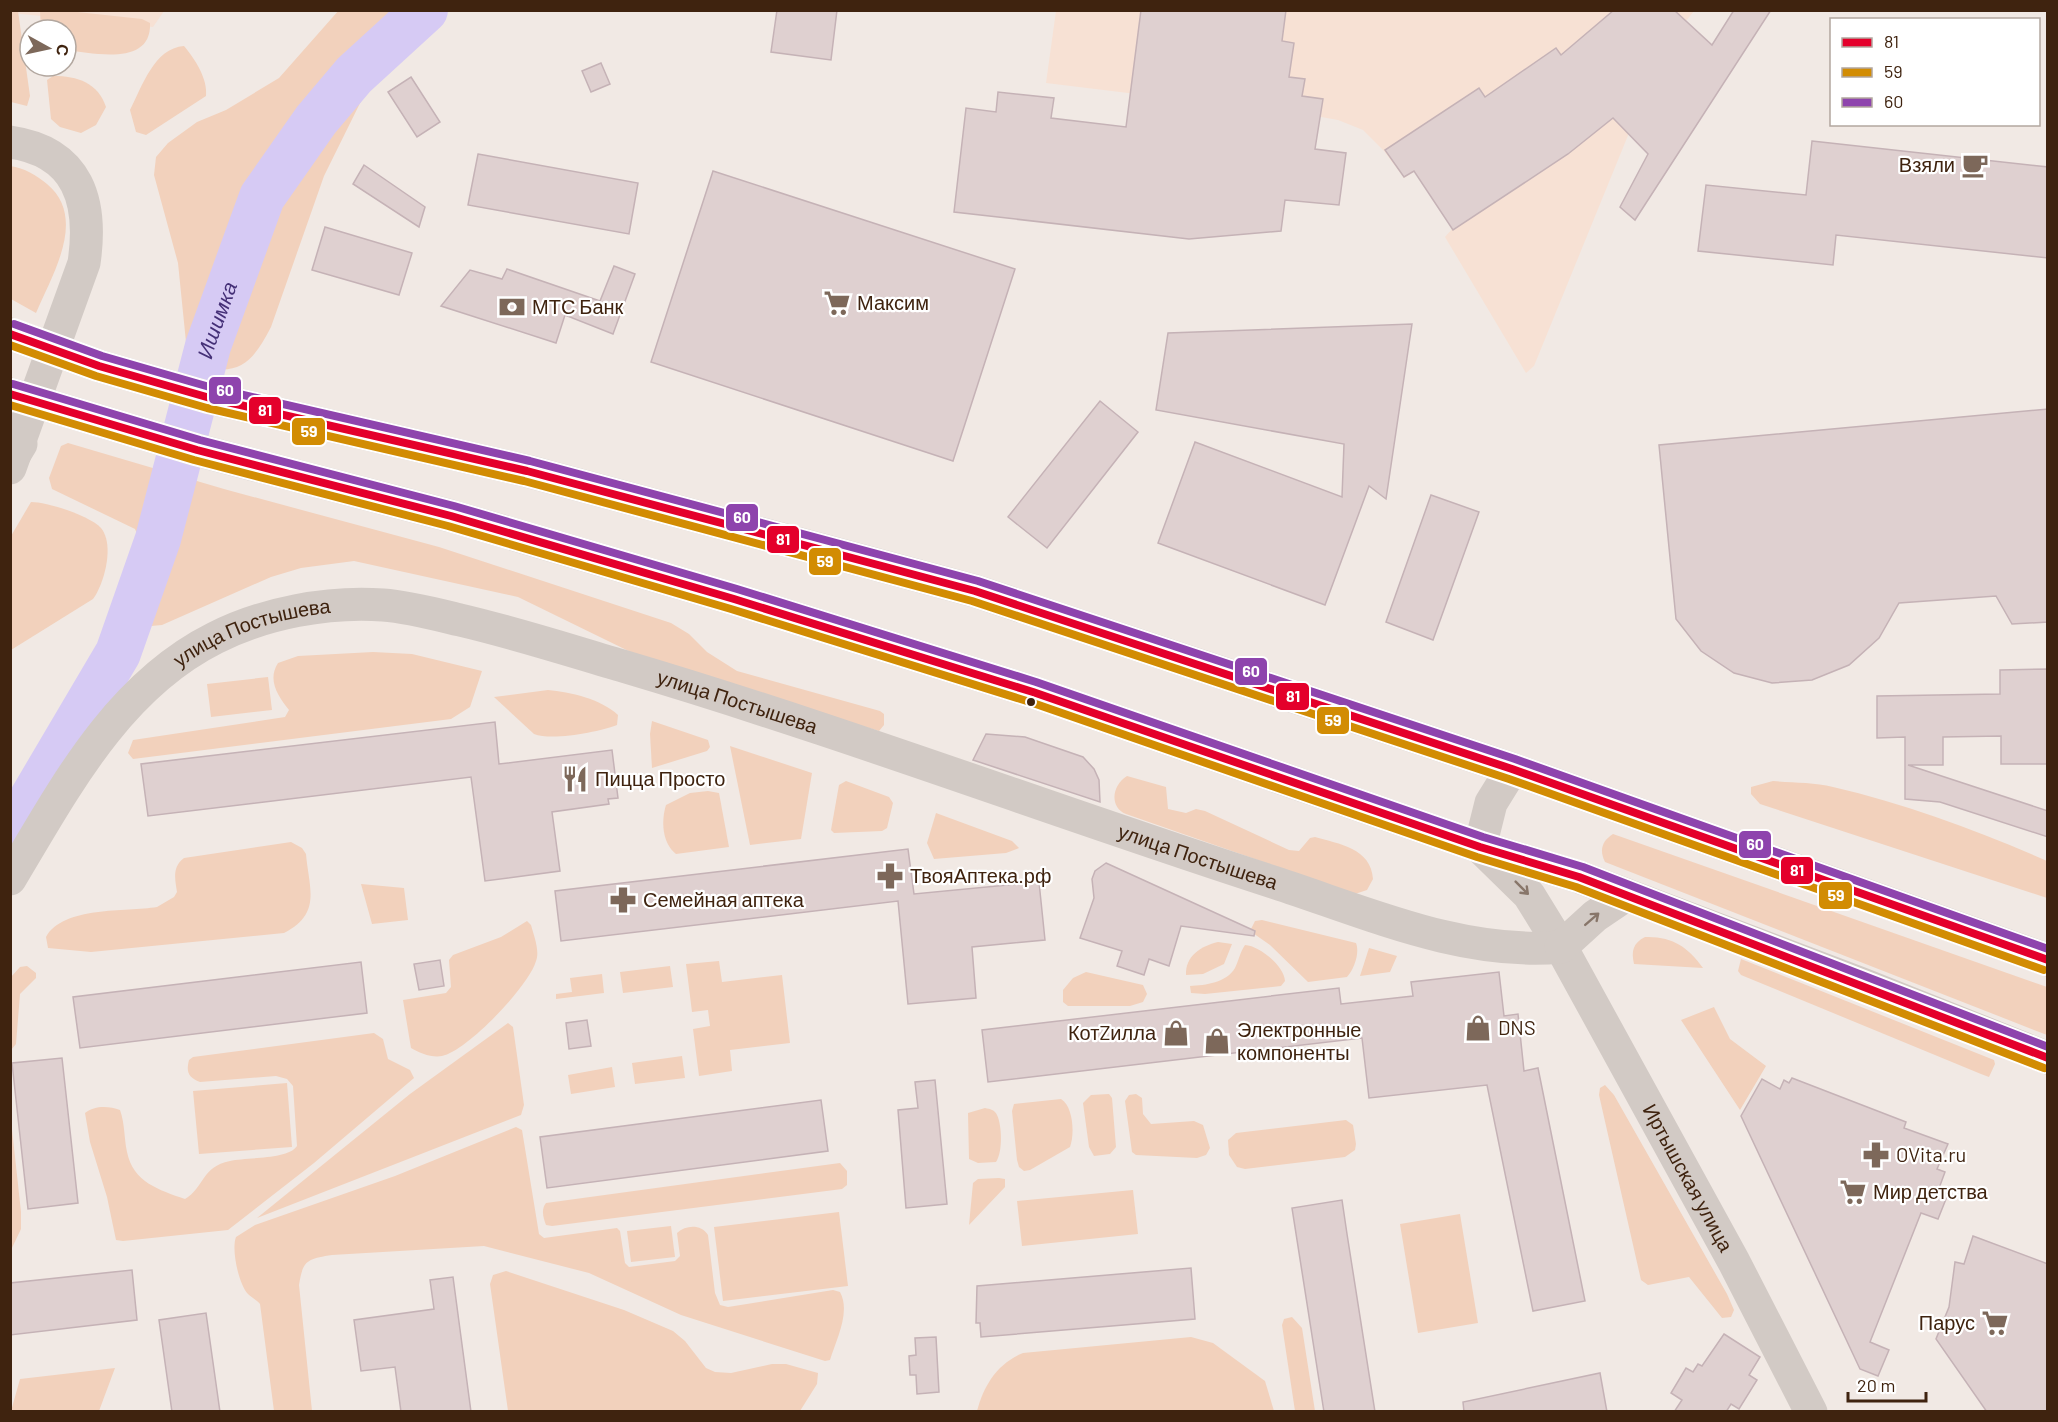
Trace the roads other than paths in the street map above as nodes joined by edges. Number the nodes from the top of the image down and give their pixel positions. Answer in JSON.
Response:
{"nodes":[{"id":1,"x":10,"y":142,"type":"edge"},
{"id":2,"x":10,"y":334,"type":"edge"},
{"id":3,"x":10,"y":394,"type":"edge"},
{"id":4,"x":14,"y":458,"type":"edge"},
{"id":5,"x":1512,"y":769,"type":"junction"},
{"id":6,"x":1480,"y":847,"type":"junction"},
{"id":7,"x":10,"y":879,"type":"edge"},
{"id":8,"x":1626,"y":895,"type":"junction"},
{"id":9,"x":1561,"y":947,"type":"junction"},
{"id":10,"x":2048,"y":960,"type":"edge"},
{"id":11,"x":2048,"y":1058,"type":"edge"},
{"id":12,"x":1811,"y":1412,"type":"edge"}],
"edges":[{"from":1,"to":4,"type":"main road"},
{"from":2,"to":5,"type":"main road"},
{"from":3,"to":6,"type":"main road"},
{"from":5,"to":6,"type":"main road"},
{"from":5,"to":10,"type":"main road"},
{"from":6,"to":8,"type":"main road"},
{"from":6,"to":9,"type":"main road","name":"Иртышская улица","one_way":true},
{"from":7,"to":9,"type":"main road","name":"улица Постышева"},
{"from":9,"to":8,"type":"main road","one_way":true},
{"from":8,"to":11,"type":"main road"},
{"from":9,"to":12,"type":"main road","name":"Иртышская улица"}]}
